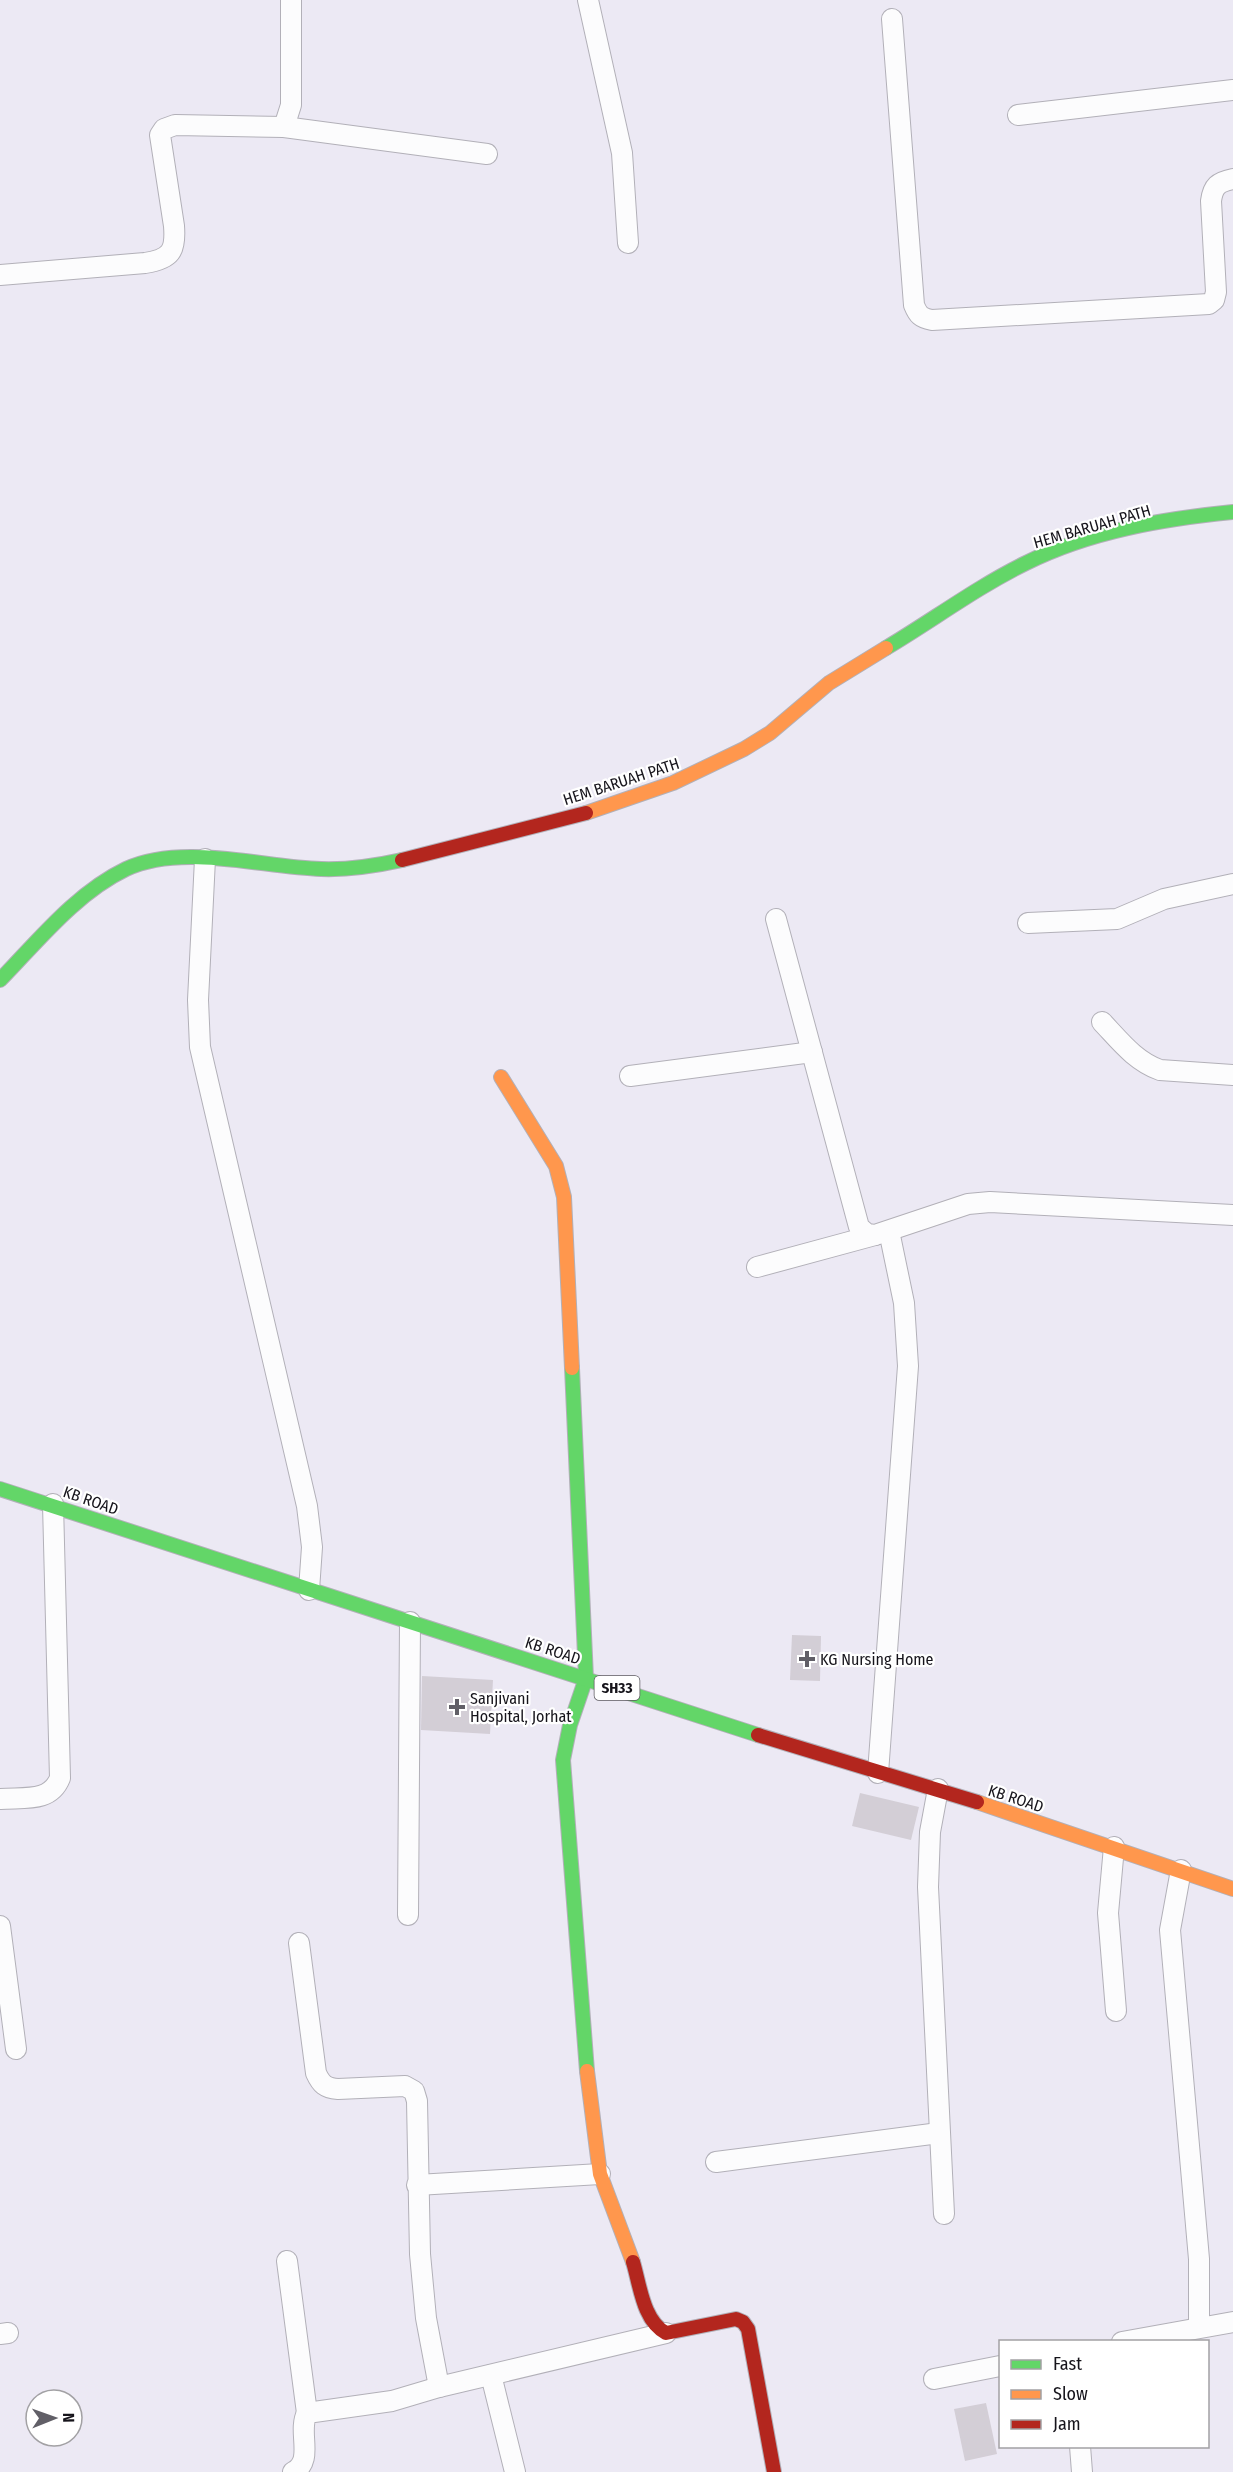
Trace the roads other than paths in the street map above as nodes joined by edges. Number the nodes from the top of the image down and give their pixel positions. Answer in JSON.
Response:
{"nodes":[{"id":1,"x":291,"y":0,"type":"edge"},
{"id":2,"x":588,"y":0,"type":"edge"},
{"id":3,"x":892,"y":19,"type":"dead end"},
{"id":4,"x":1233,"y":90,"type":"edge"},
{"id":5,"x":1018,"y":116,"type":"dead end"},
{"id":6,"x":284,"y":127,"type":"junction"},
{"id":7,"x":487,"y":154,"type":"dead end"},
{"id":8,"x":1233,"y":179,"type":"edge"},
{"id":9,"x":628,"y":243,"type":"dead end"},
{"id":10,"x":0,"y":275,"type":"edge"},
{"id":11,"x":1233,"y":512,"type":"edge"},
{"id":12,"x":205,"y":859,"type":"junction"},
{"id":13,"x":1233,"y":884,"type":"edge"},
{"id":14,"x":776,"y":919,"type":"dead end"},
{"id":15,"x":1028,"y":923,"type":"dead end"},
{"id":16,"x":0,"y":980,"type":"edge"},
{"id":17,"x":1102,"y":1022,"type":"dead end"},
{"id":18,"x":812,"y":1052,"type":"junction"},
{"id":19,"x":630,"y":1076,"type":"dead end"},
{"id":20,"x":1233,"y":1076,"type":"edge"},
{"id":21,"x":501,"y":1077,"type":"dead end"},
{"id":22,"x":1233,"y":1215,"type":"edge"},
{"id":23,"x":882,"y":1233,"type":"junction"},
{"id":24,"x":757,"y":1268,"type":"dead end"},
{"id":25,"x":0,"y":1489,"type":"edge"},
{"id":26,"x":53,"y":1504,"type":"junction"},
{"id":27,"x":309,"y":1590,"type":"junction"},
{"id":28,"x":410,"y":1622,"type":"junction"},
{"id":29,"x":586,"y":1678,"type":"junction"},
{"id":30,"x":878,"y":1773,"type":"junction"},
{"id":31,"x":938,"y":1789,"type":"junction"},
{"id":32,"x":0,"y":1798,"type":"edge"},
{"id":33,"x":1114,"y":1847,"type":"junction"},
{"id":34,"x":1181,"y":1870,"type":"junction"},
{"id":35,"x":1233,"y":1889,"type":"edge"},
{"id":36,"x":408,"y":1915,"type":"dead end"},
{"id":37,"x":0,"y":1926,"type":"edge"},
{"id":38,"x":299,"y":1943,"type":"dead end"},
{"id":39,"x":1116,"y":2012,"type":"dead end"},
{"id":40,"x":16,"y":2049,"type":"dead end"},
{"id":41,"x":939,"y":2133,"type":"junction"},
{"id":42,"x":716,"y":2162,"type":"dead end"},
{"id":43,"x":600,"y":2174,"type":"junction"},
{"id":44,"x":417,"y":2185,"type":"junction"},
{"id":45,"x":944,"y":2214,"type":"dead end"},
{"id":46,"x":287,"y":2260,"type":"dead end"},
{"id":47,"x":1233,"y":2322,"type":"edge"},
{"id":48,"x":1199,"y":2327,"type":"junction"},
{"id":49,"x":666,"y":2333,"type":"junction"},
{"id":50,"x":1132,"y":2340,"type":"edge"},
{"id":51,"x":999,"y":2366,"type":"edge"},
{"id":52,"x":491,"y":2375,"type":"junction"},
{"id":53,"x":934,"y":2379,"type":"dead end"},
{"id":54,"x":439,"y":2387,"type":"junction"},
{"id":55,"x":307,"y":2413,"type":"junction"},
{"id":56,"x":1080,"y":2448,"type":"edge"},
{"id":57,"x":1079,"y":2471,"type":"edge"},
{"id":58,"x":293,"y":2472,"type":"edge"},
{"id":59,"x":514,"y":2472,"type":"edge"},
{"id":60,"x":774,"y":2472,"type":"edge"}],
"edges":[{"from":1,"to":6,"type":"street"},
{"from":2,"to":9,"type":"street"},
{"from":3,"to":8,"type":"street"},
{"from":4,"to":5,"type":"street"},
{"from":6,"to":7,"type":"street"},
{"from":6,"to":10,"type":"street"},
{"from":11,"to":12,"type":"street","name":"HEM BARUAH PATH"},
{"from":12,"to":16,"type":"street","name":"HEM BARUAH PATH"},
{"from":12,"to":27,"type":"street"},
{"from":13,"to":15,"type":"street"},
{"from":14,"to":18,"type":"street"},
{"from":17,"to":20,"type":"street"},
{"from":18,"to":19,"type":"street"},
{"from":18,"to":23,"type":"street"},
{"from":21,"to":29,"type":"street"},
{"from":22,"to":23,"type":"street"},
{"from":23,"to":24,"type":"street"},
{"from":23,"to":30,"type":"street"},
{"from":25,"to":26,"type":"street","name":"KB ROAD","number":"SH33"},
{"from":26,"to":27,"type":"street","name":"KB ROAD","number":"SH33"},
{"from":26,"to":32,"type":"street"},
{"from":27,"to":28,"type":"street","name":"KB ROAD","number":"SH33"},
{"from":28,"to":29,"type":"street","name":"KB ROAD","number":"SH33"},
{"from":28,"to":36,"type":"street"},
{"from":29,"to":30,"type":"street","name":"KB ROAD","number":"SH33"},
{"from":29,"to":43,"type":"street"},
{"from":30,"to":31,"type":"street","name":"KB ROAD","number":"SH33"},
{"from":31,"to":33,"type":"street","name":"KB ROAD","number":"SH33"},
{"from":31,"to":41,"type":"street"},
{"from":33,"to":34,"type":"street","name":"KB ROAD","number":"SH33"},
{"from":33,"to":39,"type":"street"},
{"from":34,"to":35,"type":"street","name":"KB ROAD","number":"SH33"},
{"from":34,"to":48,"type":"street"},
{"from":37,"to":40,"type":"street"},
{"from":38,"to":44,"type":"street"},
{"from":41,"to":42,"type":"street"},
{"from":41,"to":45,"type":"street"},
{"from":43,"to":44,"type":"street"},
{"from":43,"to":49,"type":"street"},
{"from":44,"to":54,"type":"street"},
{"from":46,"to":55,"type":"street"},
{"from":47,"to":48,"type":"street"},
{"from":48,"to":50,"type":"street"},
{"from":49,"to":52,"type":"street"},
{"from":49,"to":60,"type":"street"},
{"from":51,"to":53,"type":"street"},
{"from":52,"to":54,"type":"street"},
{"from":52,"to":59,"type":"street"},
{"from":54,"to":55,"type":"street"},
{"from":55,"to":58,"type":"street"},
{"from":56,"to":57,"type":"street"}]}
